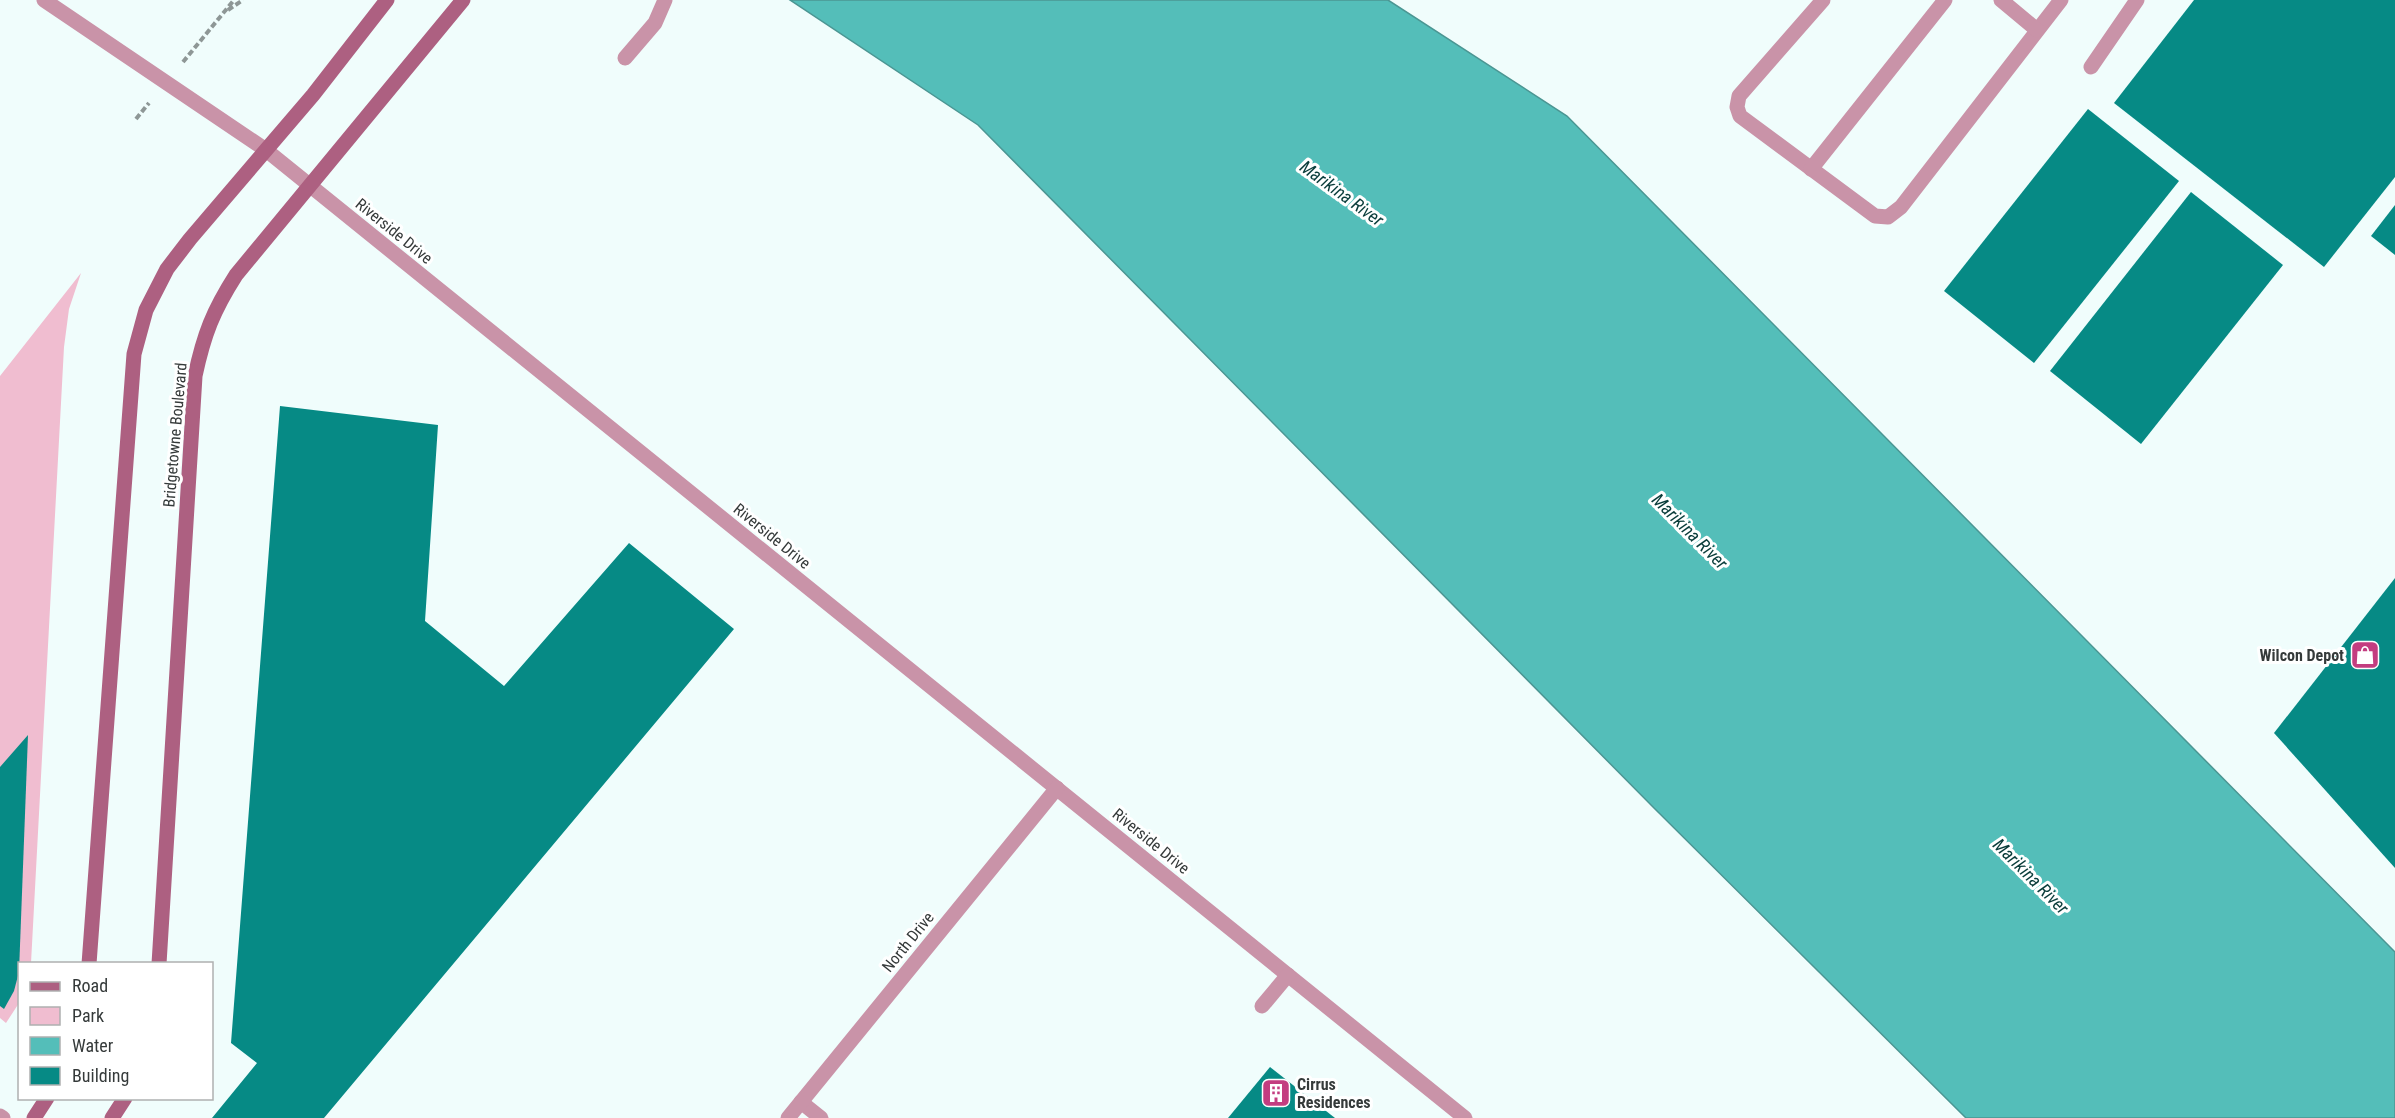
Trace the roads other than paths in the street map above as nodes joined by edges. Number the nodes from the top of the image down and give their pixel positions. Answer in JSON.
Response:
{"nodes":[{"id":1,"x":44,"y":0,"type":"edge"},
{"id":2,"x":387,"y":0,"type":"edge"},
{"id":3,"x":463,"y":0,"type":"edge"},
{"id":4,"x":665,"y":0,"type":"edge"},
{"id":5,"x":1823,"y":0,"type":"edge"},
{"id":6,"x":1945,"y":0,"type":"edge"},
{"id":7,"x":2001,"y":0,"type":"edge"},
{"id":8,"x":2061,"y":0,"type":"edge"},
{"id":9,"x":2137,"y":0,"type":"edge"},
{"id":10,"x":2037,"y":30,"type":"junction"},
{"id":11,"x":625,"y":57,"type":"dead end"},
{"id":12,"x":2091,"y":67,"type":"dead end"},
{"id":13,"x":266,"y":150,"type":"junction"},
{"id":14,"x":1811,"y":169,"type":"junction"},
{"id":15,"x":309,"y":185,"type":"junction"},
{"id":16,"x":1057,"y":788,"type":"junction"},
{"id":17,"x":89,"y":962,"type":"edge"},
{"id":18,"x":159,"y":962,"type":"edge"},
{"id":19,"x":1288,"y":975,"type":"junction"},
{"id":20,"x":1262,"y":1006,"type":"dead end"},
{"id":21,"x":46,"y":1100,"type":"edge"},
{"id":22,"x":124,"y":1100,"type":"edge"},
{"id":23,"x":801,"y":1102,"type":"junction"},
{"id":24,"x":34,"y":1118,"type":"edge"},
{"id":25,"x":112,"y":1118,"type":"edge"},
{"id":26,"x":788,"y":1118,"type":"edge"},
{"id":27,"x":820,"y":1118,"type":"edge"},
{"id":28,"x":1465,"y":1118,"type":"edge"}],
"edges":[{"from":1,"to":13,"type":"street","name":"Riverside Drive"},
{"from":2,"to":13,"type":"street"},
{"from":3,"to":15,"type":"street","name":"Bridgetowne Boulevard"},
{"from":4,"to":11,"type":"street"},
{"from":5,"to":14,"type":"street"},
{"from":6,"to":14,"type":"street"},
{"from":7,"to":10,"type":"street"},
{"from":8,"to":10,"type":"street"},
{"from":9,"to":12,"type":"street"},
{"from":10,"to":14,"type":"street"},
{"from":13,"to":15,"type":"street","name":"Riverside Drive"},
{"from":13,"to":17,"type":"street"},
{"from":15,"to":16,"type":"street","name":"Riverside Drive"},
{"from":15,"to":18,"type":"street","name":"Bridgetowne Boulevard"},
{"from":16,"to":19,"type":"street","name":"Riverside Drive"},
{"from":16,"to":23,"type":"street","name":"North Drive"},
{"from":19,"to":20,"type":"street"},
{"from":19,"to":28,"type":"street","name":"Riverside Drive"},
{"from":21,"to":24,"type":"street"},
{"from":22,"to":25,"type":"street"},
{"from":23,"to":26,"type":"street","name":"North Drive"},
{"from":23,"to":27,"type":"street"}]}
